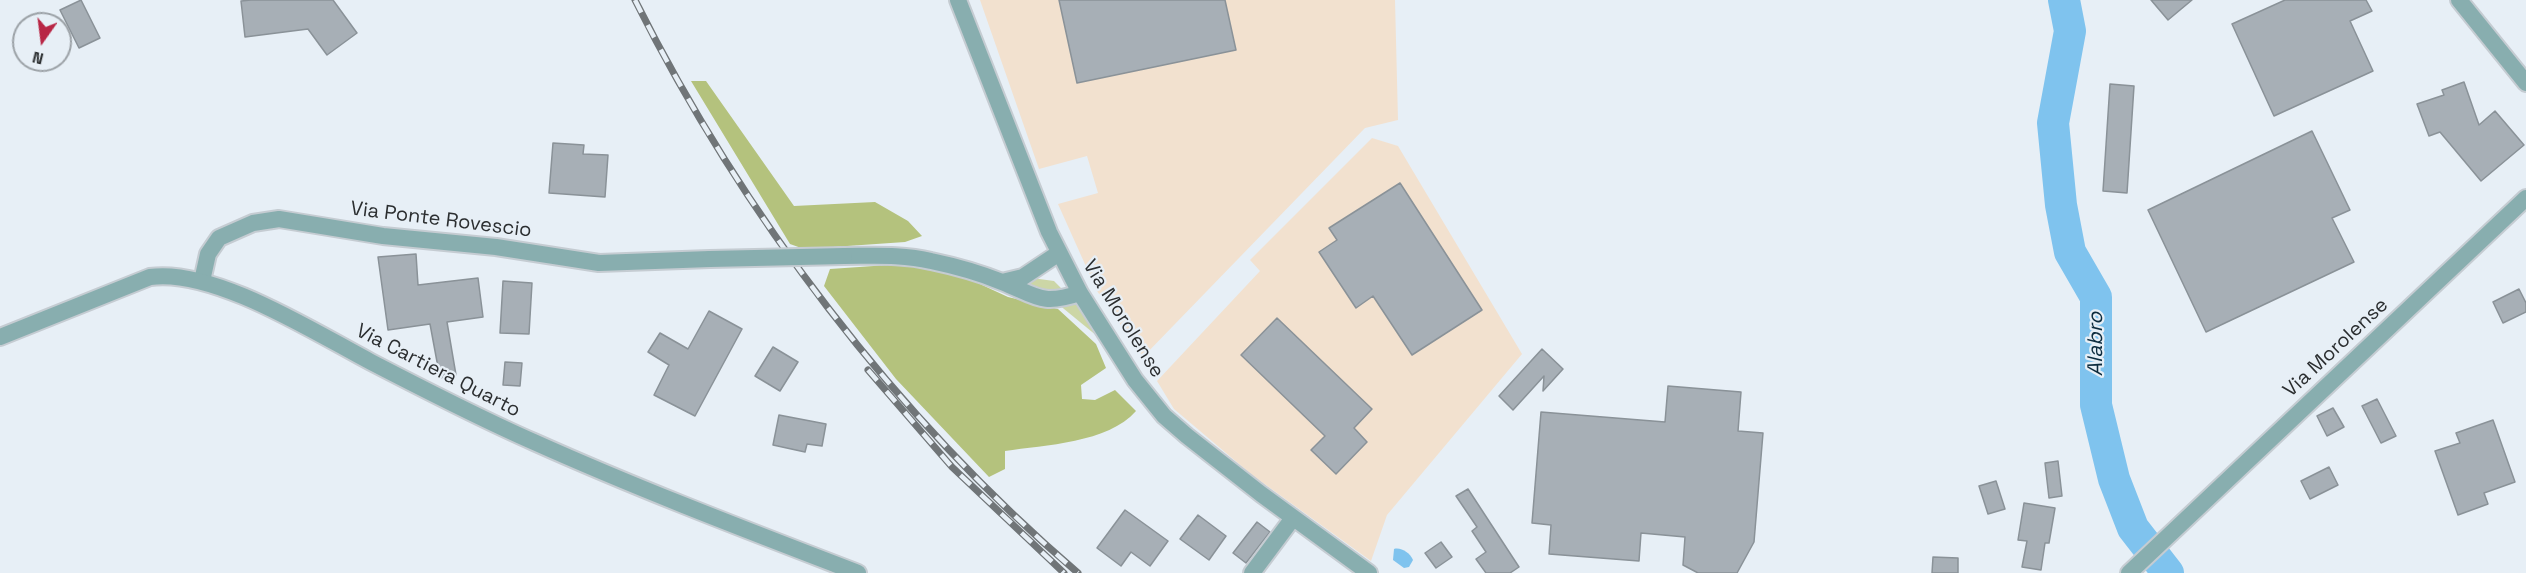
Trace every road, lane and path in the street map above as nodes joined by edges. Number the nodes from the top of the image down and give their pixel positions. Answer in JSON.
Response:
{"nodes":[{"id":1,"x":958,"y":0,"type":"edge"},
{"id":2,"x":2459,"y":0,"type":"edge"},
{"id":3,"x":2526,"y":83,"type":"edge"},
{"id":4,"x":2526,"y":198,"type":"edge"},
{"id":5,"x":1059,"y":253,"type":"junction"},
{"id":6,"x":202,"y":281,"type":"junction"},
{"id":7,"x":1002,"y":282,"type":"junction"},
{"id":8,"x":1080,"y":293,"type":"junction"},
{"id":9,"x":0,"y":337,"type":"edge"},
{"id":10,"x":1293,"y":518,"type":"junction"},
{"id":11,"x":2132,"y":570,"type":"edge"},
{"id":12,"x":858,"y":573,"type":"edge"},
{"id":13,"x":1252,"y":573,"type":"edge"},
{"id":14,"x":1369,"y":573,"type":"edge"}],
"edges":[{"from":1,"to":5,"type":"street","name":"Via Morolense"},
{"from":2,"to":3,"type":"street"},
{"from":4,"to":11,"type":"street","name":"Via Morolense"},
{"from":5,"to":7,"type":"street"},
{"from":5,"to":8,"type":"street","name":"Via Morolense"},
{"from":6,"to":7,"type":"street","name":"Via Ponte Rovescio","bridge":true},
{"from":6,"to":9,"type":"street","name":"Via Cartiera Quarto"},
{"from":6,"to":12,"type":"street","name":"Via Cartiera Quarto"},
{"from":7,"to":8,"type":"street"},
{"from":8,"to":10,"type":"street","name":"Via Morolense"},
{"from":10,"to":13,"type":"street"},
{"from":10,"to":14,"type":"street","name":"Via Morolense"}]}
